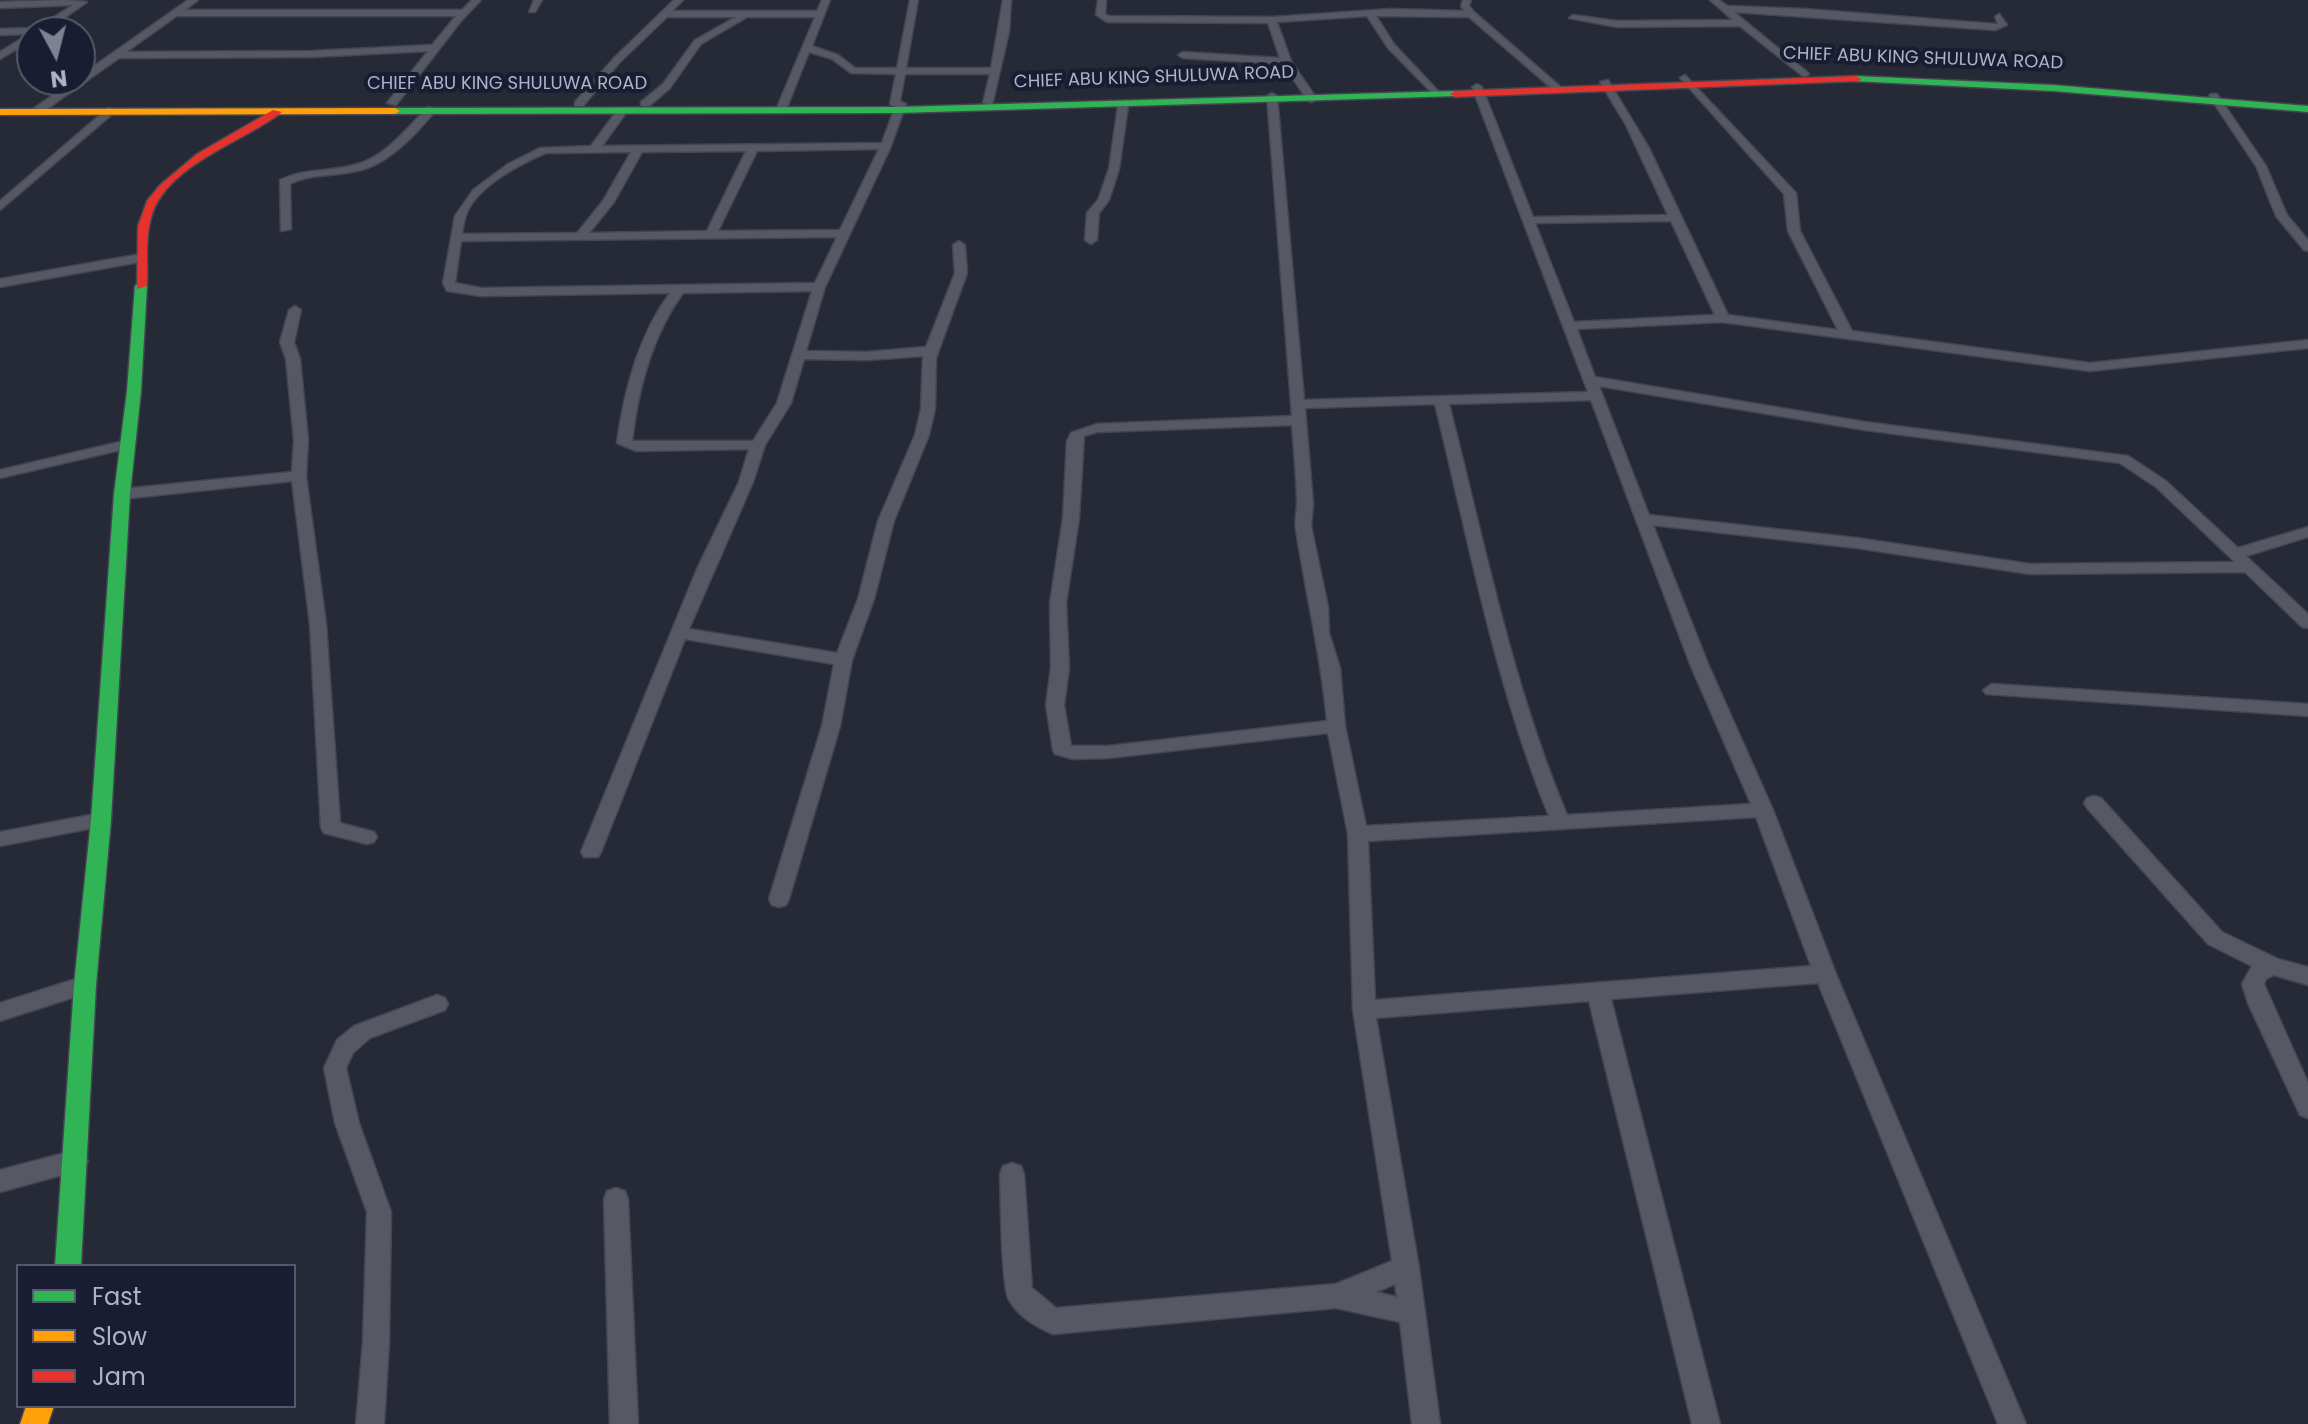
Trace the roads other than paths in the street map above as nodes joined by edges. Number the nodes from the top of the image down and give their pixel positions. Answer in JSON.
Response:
{"nodes":[{"id":1,"x":194,"y":0,"type":"edge"},
{"id":2,"x":262,"y":0,"type":"edge"},
{"id":3,"x":368,"y":0,"type":"edge"},
{"id":4,"x":477,"y":0,"type":"edge"},
{"id":5,"x":538,"y":0,"type":"edge"},
{"id":6,"x":679,"y":0,"type":"edge"},
{"id":7,"x":826,"y":0,"type":"edge"},
{"id":8,"x":914,"y":0,"type":"edge"},
{"id":9,"x":1007,"y":0,"type":"edge"},
{"id":10,"x":1102,"y":0,"type":"edge"},
{"id":11,"x":1467,"y":0,"type":"edge"},
{"id":12,"x":1714,"y":0,"type":"edge"},
{"id":13,"x":85,"y":1,"type":"edge"},
{"id":14,"x":0,"y":5,"type":"edge"},
{"id":15,"x":1725,"y":9,"type":"junction"},
{"id":16,"x":532,"y":10,"type":"dead end"},
{"id":17,"x":179,"y":13,"type":"junction"},
{"id":18,"x":354,"y":13,"type":"junction"},
{"id":19,"x":463,"y":13,"type":"junction"},
{"id":20,"x":250,"y":14,"type":"junction"},
{"id":21,"x":665,"y":14,"type":"junction"},
{"id":22,"x":745,"y":14,"type":"junction"},
{"id":23,"x":820,"y":14,"type":"junction"},
{"id":24,"x":1370,"y":14,"type":"junction"},
{"id":25,"x":1471,"y":14,"type":"junction"},
{"id":26,"x":62,"y":16,"type":"edge"},
{"id":27,"x":1999,"y":17,"type":"dead end"},
{"id":28,"x":1573,"y":18,"type":"dead end"},
{"id":29,"x":1272,"y":20,"type":"junction"},
{"id":30,"x":1741,"y":23,"type":"junction"},
{"id":31,"x":437,"y":48,"type":"junction"},
{"id":32,"x":807,"y":48,"type":"junction"},
{"id":33,"x":119,"y":55,"type":"junction"},
{"id":34,"x":1183,"y":55,"type":"dead end"},
{"id":35,"x":1286,"y":61,"type":"junction"},
{"id":36,"x":899,"y":71,"type":"junction"},
{"id":37,"x":994,"y":71,"type":"junction"},
{"id":38,"x":1804,"y":74,"type":"junction"},
{"id":39,"x":1687,"y":81,"type":"junction"},
{"id":40,"x":1607,"y":84,"type":"junction"},
{"id":41,"x":1555,"y":86,"type":"junction"},
{"id":42,"x":1478,"y":90,"type":"junction"},
{"id":43,"x":1434,"y":91,"type":"junction"},
{"id":44,"x":1310,"y":96,"type":"junction"},
{"id":45,"x":1272,"y":98,"type":"junction"},
{"id":46,"x":2216,"y":99,"type":"junction"},
{"id":47,"x":392,"y":103,"type":"junction"},
{"id":48,"x":988,"y":103,"type":"junction"},
{"id":49,"x":579,"y":104,"type":"junction"},
{"id":50,"x":645,"y":104,"type":"junction"},
{"id":51,"x":0,"y":106,"type":"edge"},
{"id":52,"x":898,"y":106,"type":"junction"},
{"id":53,"x":1123,"y":106,"type":"junction"},
{"id":54,"x":2308,"y":106,"type":"edge"},
{"id":55,"x":782,"y":107,"type":"junction"},
{"id":56,"x":41,"y":108,"type":"junction"},
{"id":57,"x":432,"y":109,"type":"junction"},
{"id":58,"x":112,"y":110,"type":"junction"},
{"id":59,"x":623,"y":110,"type":"junction"},
{"id":60,"x":271,"y":111,"type":"junction"},
{"id":61,"x":0,"y":112,"type":"edge"},
{"id":62,"x":754,"y":146,"type":"junction"},
{"id":63,"x":886,"y":146,"type":"junction"},
{"id":64,"x":595,"y":148,"type":"junction"},
{"id":65,"x":638,"y":149,"type":"junction"},
{"id":66,"x":0,"y":207,"type":"edge"},
{"id":67,"x":1675,"y":218,"type":"junction"},
{"id":68,"x":1530,"y":220,"type":"junction"},
{"id":69,"x":285,"y":229,"type":"dead end"},
{"id":70,"x":712,"y":232,"type":"junction"},
{"id":71,"x":844,"y":233,"type":"junction"},
{"id":72,"x":581,"y":235,"type":"junction"},
{"id":73,"x":457,"y":238,"type":"junction"},
{"id":74,"x":1091,"y":240,"type":"dead end"},
{"id":75,"x":959,"y":245,"type":"dead end"},
{"id":76,"x":2308,"y":247,"type":"edge"},
{"id":77,"x":141,"y":258,"type":"junction"},
{"id":78,"x":0,"y":283,"type":"edge"},
{"id":79,"x":819,"y":287,"type":"junction"},
{"id":80,"x":679,"y":289,"type":"junction"},
{"id":81,"x":295,"y":310,"type":"dead end"},
{"id":82,"x":1722,"y":318,"type":"junction"},
{"id":83,"x":1568,"y":326,"type":"junction"},
{"id":84,"x":1846,"y":333,"type":"junction"},
{"id":85,"x":2308,"y":344,"type":"edge"},
{"id":86,"x":931,"y":351,"type":"junction"},
{"id":87,"x":797,"y":355,"type":"junction"},
{"id":88,"x":1593,"y":388,"type":"junction"},
{"id":89,"x":1441,"y":400,"type":"junction"},
{"id":90,"x":1298,"y":412,"type":"junction"},
{"id":91,"x":128,"y":444,"type":"junction"},
{"id":92,"x":758,"y":445,"type":"junction"},
{"id":93,"x":0,"y":474,"type":"edge"},
{"id":94,"x":299,"y":476,"type":"junction"},
{"id":95,"x":122,"y":494,"type":"junction"},
{"id":96,"x":1642,"y":519,"type":"junction"},
{"id":97,"x":2308,"y":532,"type":"edge"},
{"id":98,"x":2236,"y":554,"type":"junction"},
{"id":99,"x":2250,"y":567,"type":"junction"},
{"id":100,"x":2308,"y":623,"type":"edge"},
{"id":101,"x":679,"y":633,"type":"junction"},
{"id":102,"x":843,"y":660,"type":"junction"},
{"id":103,"x":1992,"y":690,"type":"dead end"},
{"id":104,"x":2308,"y":710,"type":"edge"},
{"id":105,"x":1336,"y":726,"type":"junction"},
{"id":106,"x":2094,"y":803,"type":"dead end"},
{"id":107,"x":1763,"y":810,"type":"junction"},
{"id":108,"x":101,"y":820,"type":"junction"},
{"id":109,"x":1560,"y":820,"type":"junction"},
{"id":110,"x":1358,"y":834,"type":"junction"},
{"id":111,"x":367,"y":837,"type":"dead end"},
{"id":112,"x":0,"y":839,"type":"edge"},
{"id":113,"x":591,"y":852,"type":"dead end"},
{"id":114,"x":779,"y":899,"type":"dead end"},
{"id":115,"x":2272,"y":966,"type":"junction"},
{"id":116,"x":1825,"y":974,"type":"junction"},
{"id":117,"x":2308,"y":976,"type":"edge"},
{"id":118,"x":85,"y":985,"type":"junction"},
{"id":119,"x":1598,"y":992,"type":"junction"},
{"id":120,"x":437,"y":1004,"type":"dead end"},
{"id":121,"x":1364,"y":1010,"type":"junction"},
{"id":122,"x":0,"y":1012,"type":"edge"},
{"id":123,"x":2308,"y":1108,"type":"edge"},
{"id":124,"x":76,"y":1161,"type":"junction"},
{"id":125,"x":1012,"y":1174,"type":"dead end"},
{"id":126,"x":0,"y":1181,"type":"edge"},
{"id":127,"x":616,"y":1199,"type":"dead end"},
{"id":128,"x":68,"y":1264,"type":"edge"},
{"id":129,"x":1406,"y":1268,"type":"junction"},
{"id":130,"x":1336,"y":1296,"type":"junction"},
{"id":131,"x":1411,"y":1312,"type":"junction"},
{"id":132,"x":370,"y":1424,"type":"edge"},
{"id":133,"x":624,"y":1424,"type":"edge"},
{"id":134,"x":1426,"y":1424,"type":"edge"},
{"id":135,"x":1706,"y":1424,"type":"edge"},
{"id":136,"x":2012,"y":1424,"type":"edge"}],
"edges":[{"from":1,"to":17,"type":"street"},
{"from":2,"to":20,"type":"street"},
{"from":3,"to":18,"type":"street"},
{"from":4,"to":19,"type":"street"},
{"from":5,"to":16,"type":"street"},
{"from":6,"to":21,"type":"street"},
{"from":7,"to":23,"type":"street"},
{"from":8,"to":36,"type":"street"},
{"from":9,"to":37,"type":"street"},
{"from":10,"to":29,"type":"street"},
{"from":11,"to":25,"type":"street"},
{"from":12,"to":15,"type":"street"},
{"from":13,"to":14,"type":"street"},
{"from":13,"to":26,"type":"street"},
{"from":15,"to":27,"type":"street"},
{"from":15,"to":30,"type":"street"},
{"from":17,"to":20,"type":"street"},
{"from":17,"to":33,"type":"street"},
{"from":18,"to":19,"type":"street"},
{"from":18,"to":20,"type":"street"},
{"from":19,"to":31,"type":"street"},
{"from":21,"to":22,"type":"street"},
{"from":21,"to":49,"type":"street"},
{"from":22,"to":23,"type":"street"},
{"from":22,"to":50,"type":"street"},
{"from":23,"to":32,"type":"street"},
{"from":24,"to":25,"type":"street"},
{"from":24,"to":29,"type":"street"},
{"from":24,"to":43,"type":"street"},
{"from":25,"to":41,"type":"street"},
{"from":28,"to":30,"type":"street"},
{"from":29,"to":35,"type":"street"},
{"from":30,"to":38,"type":"street"},
{"from":31,"to":33,"type":"street"},
{"from":31,"to":47,"type":"street"},
{"from":32,"to":36,"type":"street"},
{"from":32,"to":55,"type":"street"},
{"from":33,"to":56,"type":"street"},
{"from":34,"to":35,"type":"street"},
{"from":35,"to":44,"type":"street"},
{"from":36,"to":37,"type":"street"},
{"from":36,"to":52,"type":"street"},
{"from":37,"to":48,"type":"street"},
{"from":38,"to":39,"type":"street","name":"CHIEF ABU KING SHULUWA ROAD"},
{"from":38,"to":46,"type":"street","name":"CHIEF ABU KING SHULUWA ROAD"},
{"from":39,"to":40,"type":"street","name":"CHIEF ABU KING SHULUWA ROAD"},
{"from":39,"to":46,"type":"street"},
{"from":39,"to":84,"type":"street"},
{"from":40,"to":41,"type":"street","name":"CHIEF ABU KING SHULUWA ROAD"},
{"from":40,"to":67,"type":"street"},
{"from":41,"to":42,"type":"street","name":"CHIEF ABU KING SHULUWA ROAD"},
{"from":42,"to":43,"type":"street","name":"CHIEF ABU KING SHULUWA ROAD"},
{"from":42,"to":68,"type":"street"},
{"from":43,"to":44,"type":"street","name":"CHIEF ABU KING SHULUWA ROAD"},
{"from":44,"to":45,"type":"street","name":"CHIEF ABU KING SHULUWA ROAD"},
{"from":45,"to":48,"type":"street","name":"CHIEF ABU KING SHULUWA ROAD"},
{"from":45,"to":53,"type":"street"},
{"from":45,"to":90,"type":"street"},
{"from":46,"to":54,"type":"street","name":"CHIEF ABU KING SHULUWA ROAD"},
{"from":46,"to":76,"type":"street"},
{"from":47,"to":49,"type":"street","name":"CHIEF ABU KING SHULUWA ROAD"},
{"from":47,"to":60,"type":"street","name":"CHIEF ABU KING SHULUWA ROAD"},
{"from":48,"to":52,"type":"street","name":"CHIEF ABU KING SHULUWA ROAD"},
{"from":49,"to":50,"type":"street","name":"CHIEF ABU KING SHULUWA ROAD"},
{"from":50,"to":55,"type":"street","name":"CHIEF ABU KING SHULUWA ROAD"},
{"from":51,"to":56,"type":"street","name":"CHIEF ABU KING SHULUWA ROAD"},
{"from":52,"to":53,"type":"street"},
{"from":52,"to":55,"type":"street","name":"CHIEF ABU KING SHULUWA ROAD"},
{"from":52,"to":63,"type":"street"},
{"from":53,"to":74,"type":"street"},
{"from":55,"to":59,"type":"street"},
{"from":56,"to":58,"type":"street"},
{"from":56,"to":60,"type":"street","name":"CHIEF ABU KING SHULUWA ROAD"},
{"from":56,"to":61,"type":"street"},
{"from":57,"to":59,"type":"street"},
{"from":57,"to":60,"type":"street"},
{"from":57,"to":69,"type":"street"},
{"from":58,"to":60,"type":"street"},
{"from":58,"to":66,"type":"street"},
{"from":59,"to":64,"type":"street"},
{"from":60,"to":77,"type":"street"},
{"from":62,"to":63,"type":"street"},
{"from":62,"to":65,"type":"street"},
{"from":62,"to":70,"type":"street"},
{"from":63,"to":71,"type":"street"},
{"from":64,"to":65,"type":"street"},
{"from":64,"to":73,"type":"street"},
{"from":65,"to":72,"type":"street"},
{"from":67,"to":68,"type":"street"},
{"from":67,"to":82,"type":"street"},
{"from":68,"to":83,"type":"street"},
{"from":70,"to":71,"type":"street"},
{"from":70,"to":72,"type":"street"},
{"from":71,"to":79,"type":"street"},
{"from":72,"to":73,"type":"street"},
{"from":73,"to":80,"type":"street"},
{"from":75,"to":86,"type":"street"},
{"from":77,"to":78,"type":"street"},
{"from":77,"to":91,"type":"street"},
{"from":79,"to":80,"type":"street"},
{"from":79,"to":87,"type":"street"},
{"from":80,"to":92,"type":"street"},
{"from":81,"to":94,"type":"street"},
{"from":82,"to":83,"type":"street"},
{"from":82,"to":84,"type":"street"},
{"from":83,"to":88,"type":"street"},
{"from":84,"to":85,"type":"street"},
{"from":86,"to":87,"type":"street"},
{"from":86,"to":102,"type":"street"},
{"from":87,"to":92,"type":"street"},
{"from":88,"to":89,"type":"street"},
{"from":88,"to":96,"type":"street"},
{"from":88,"to":98,"type":"street"},
{"from":89,"to":90,"type":"street"},
{"from":89,"to":109,"type":"street"},
{"from":90,"to":105,"type":"street"},
{"from":90,"to":105,"type":"street"},
{"from":91,"to":93,"type":"street"},
{"from":91,"to":95,"type":"street"},
{"from":92,"to":101,"type":"street"},
{"from":94,"to":95,"type":"street"},
{"from":94,"to":111,"type":"street"},
{"from":95,"to":108,"type":"street"},
{"from":96,"to":99,"type":"street"},
{"from":96,"to":107,"type":"street"},
{"from":97,"to":98,"type":"street"},
{"from":98,"to":99,"type":"street"},
{"from":99,"to":100,"type":"street"},
{"from":101,"to":102,"type":"street"},
{"from":101,"to":113,"type":"street"},
{"from":102,"to":114,"type":"street"},
{"from":103,"to":104,"type":"street"},
{"from":105,"to":110,"type":"street"},
{"from":106,"to":115,"type":"street"},
{"from":107,"to":109,"type":"street"},
{"from":107,"to":116,"type":"street"},
{"from":108,"to":112,"type":"street"},
{"from":108,"to":118,"type":"street"},
{"from":109,"to":110,"type":"street"},
{"from":110,"to":121,"type":"street"},
{"from":115,"to":117,"type":"street"},
{"from":115,"to":123,"type":"street"},
{"from":116,"to":119,"type":"street"},
{"from":116,"to":136,"type":"street"},
{"from":118,"to":122,"type":"street"},
{"from":118,"to":124,"type":"street"},
{"from":119,"to":121,"type":"street"},
{"from":119,"to":135,"type":"street"},
{"from":120,"to":132,"type":"street"},
{"from":121,"to":129,"type":"street"},
{"from":124,"to":126,"type":"street"},
{"from":124,"to":128,"type":"street"},
{"from":125,"to":130,"type":"street"},
{"from":127,"to":133,"type":"street"},
{"from":129,"to":130,"type":"street"},
{"from":129,"to":131,"type":"street"},
{"from":130,"to":131,"type":"street"},
{"from":131,"to":134,"type":"street"}]}
